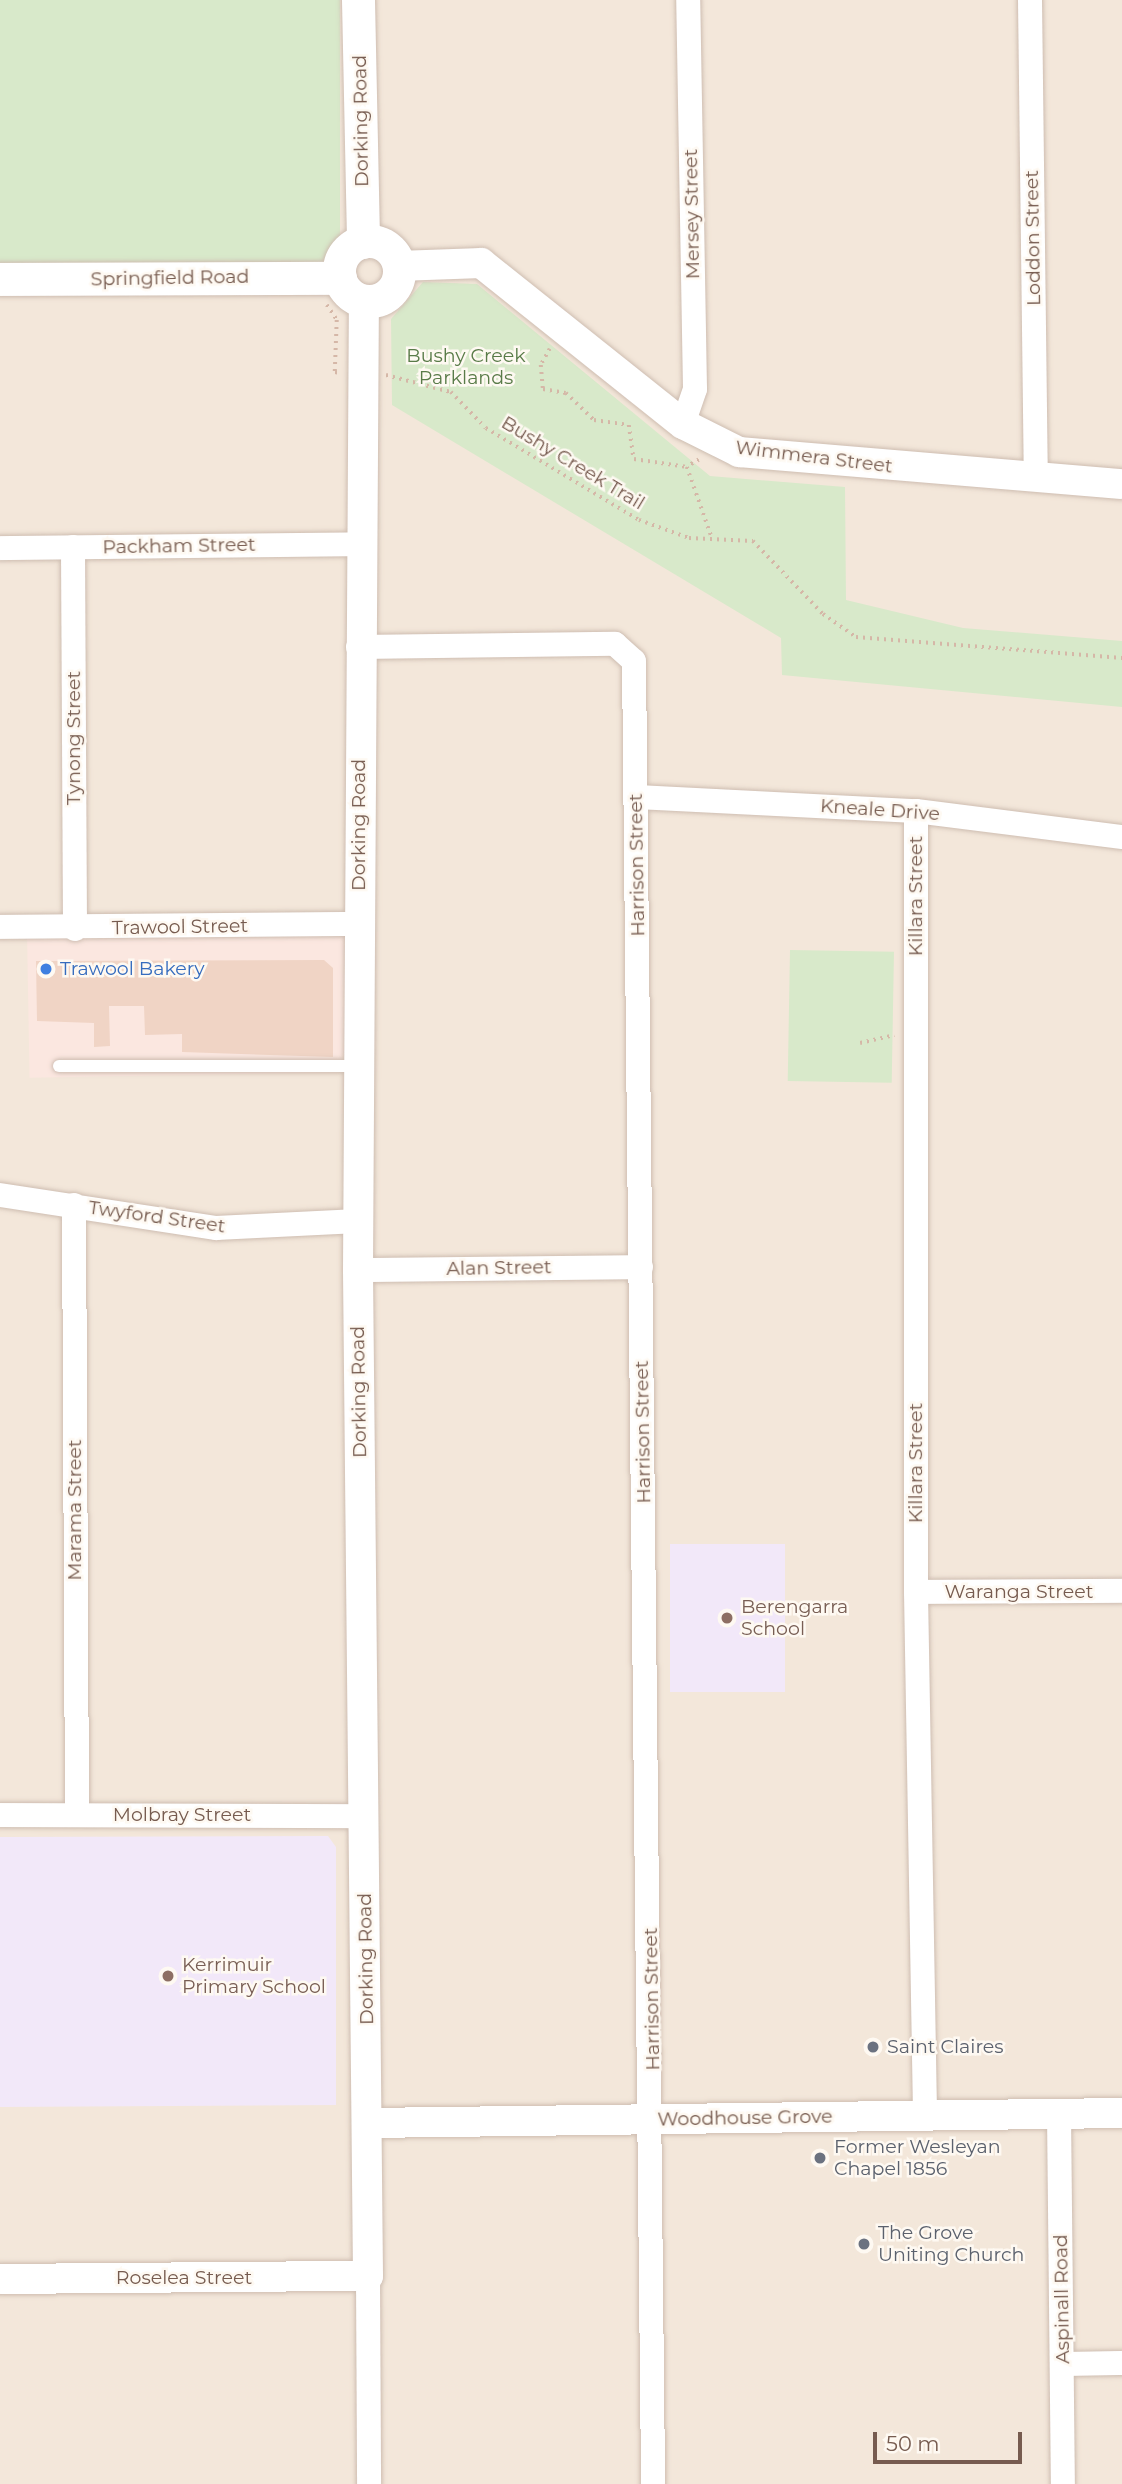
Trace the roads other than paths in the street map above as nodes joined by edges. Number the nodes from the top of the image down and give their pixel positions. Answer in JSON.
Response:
{"nodes":[{"id":1,"x":358,"y":0,"type":"edge"},
{"id":2,"x":688,"y":0,"type":"edge"},
{"id":3,"x":1030,"y":0,"type":"edge"},
{"id":4,"x":363,"y":242,"type":"junction"},
{"id":5,"x":399,"y":266,"type":"junction"},
{"id":6,"x":0,"y":279,"type":"edge"},
{"id":7,"x":331,"y":290,"type":"junction"},
{"id":8,"x":364,"y":300,"type":"junction"},
{"id":9,"x":694,"y":431,"type":"junction"},
{"id":10,"x":1037,"y":477,"type":"junction"},
{"id":11,"x":1122,"y":484,"type":"edge"},
{"id":12,"x":358,"y":544,"type":"junction"},
{"id":13,"x":73,"y":547,"type":"junction"},
{"id":14,"x":0,"y":548,"type":"edge"},
{"id":15,"x":358,"y":647,"type":"junction"},
{"id":16,"x":637,"y":797,"type":"junction"},
{"id":17,"x":916,"y":811,"type":"junction"},
{"id":18,"x":1122,"y":837,"type":"edge"},
{"id":19,"x":359,"y":924,"type":"junction"},
{"id":20,"x":0,"y":928,"type":"edge"},
{"id":21,"x":75,"y":929,"type":"junction"},
{"id":22,"x":59,"y":1066,"type":"dead end"},
{"id":23,"x":358,"y":1066,"type":"junction"},
{"id":24,"x":0,"y":1195,"type":"edge"},
{"id":25,"x":74,"y":1205,"type":"junction"},
{"id":26,"x":358,"y":1222,"type":"junction"},
{"id":27,"x":640,"y":1267,"type":"junction"},
{"id":28,"x":358,"y":1270,"type":"junction"},
{"id":29,"x":1122,"y":1591,"type":"edge"},
{"id":30,"x":916,"y":1592,"type":"junction"},
{"id":31,"x":0,"y":1815,"type":"edge"},
{"id":32,"x":77,"y":1815,"type":"junction"},
{"id":33,"x":364,"y":1816,"type":"junction"},
{"id":34,"x":1059,"y":2113,"type":"junction"},
{"id":35,"x":1122,"y":2113,"type":"edge"},
{"id":36,"x":925,"y":2115,"type":"junction"},
{"id":37,"x":653,"y":2119,"type":"junction"},
{"id":38,"x":368,"y":2123,"type":"junction"},
{"id":39,"x":368,"y":2276,"type":"junction"},
{"id":40,"x":0,"y":2279,"type":"edge"},
{"id":41,"x":1122,"y":2363,"type":"edge"},
{"id":42,"x":1062,"y":2364,"type":"junction"},
{"id":43,"x":369,"y":2484,"type":"edge"},
{"id":44,"x":653,"y":2484,"type":"edge"},
{"id":45,"x":1063,"y":2484,"type":"edge"}],
"edges":[{"from":1,"to":4,"type":"main road","name":"Dorking Road"},
{"from":2,"to":9,"type":"street","name":"Mersey Street"},
{"from":3,"to":10,"type":"street","name":"Loddon Street"},
{"from":4,"to":5,"type":"main road"},
{"from":4,"to":7,"type":"main road"},
{"from":5,"to":8,"type":"main road"},
{"from":5,"to":9,"type":"street","name":"Wimmera Street"},
{"from":6,"to":7,"type":"main road","name":"Springfield Road"},
{"from":7,"to":8,"type":"main road"},
{"from":8,"to":12,"type":"street","name":"Dorking Road"},
{"from":9,"to":10,"type":"street","name":"Wimmera Street"},
{"from":10,"to":11,"type":"street","name":"Wimmera Street"},
{"from":12,"to":13,"type":"street","name":"Packham Street"},
{"from":12,"to":15,"type":"street","name":"Dorking Road"},
{"from":13,"to":14,"type":"street","name":"Packham Street"},
{"from":13,"to":21,"type":"street","name":"Tynong Street"},
{"from":15,"to":16,"type":"street","name":"Harrison Street"},
{"from":15,"to":19,"type":"street","name":"Dorking Road"},
{"from":16,"to":17,"type":"street","name":"Kneale Drive"},
{"from":16,"to":27,"type":"street","name":"Harrison Street"},
{"from":17,"to":18,"type":"street","name":"Kneale Drive"},
{"from":17,"to":30,"type":"street","name":"Killara Street"},
{"from":19,"to":21,"type":"street","name":"Trawool Street"},
{"from":19,"to":23,"type":"street","name":"Dorking Road"},
{"from":20,"to":21,"type":"street","name":"Trawool Street"},
{"from":22,"to":23,"type":"lane"},
{"from":23,"to":26,"type":"street","name":"Dorking Road"},
{"from":24,"to":25,"type":"street","name":"Twyford Street"},
{"from":25,"to":26,"type":"street","name":"Twyford Street"},
{"from":25,"to":32,"type":"street","name":"Marama Street"},
{"from":26,"to":28,"type":"street","name":"Dorking Road"},
{"from":27,"to":28,"type":"street","name":"Alan Street"},
{"from":27,"to":37,"type":"street","name":"Harrison Street"},
{"from":28,"to":33,"type":"street","name":"Dorking Road"},
{"from":29,"to":30,"type":"street","name":"Waranga Street"},
{"from":30,"to":36,"type":"street","name":"Killara Street"},
{"from":31,"to":32,"type":"street","name":"Molbray Street"},
{"from":32,"to":33,"type":"street","name":"Molbray Street"},
{"from":33,"to":38,"type":"street","name":"Dorking Road"},
{"from":34,"to":35,"type":"street","name":"Woodhouse Grove"},
{"from":34,"to":36,"type":"street","name":"Woodhouse Grove"},
{"from":34,"to":42,"type":"street","name":"Aspinall Road"},
{"from":36,"to":37,"type":"street","name":"Woodhouse Grove"},
{"from":37,"to":38,"type":"street","name":"Woodhouse Grove"},
{"from":37,"to":44,"type":"street","name":"Harrison Street"},
{"from":38,"to":39,"type":"street","name":"Dorking Road"},
{"from":39,"to":40,"type":"street","name":"Roselea Street"},
{"from":39,"to":43,"type":"street","name":"Dorking Road"},
{"from":41,"to":42,"type":"street"},
{"from":42,"to":45,"type":"street","name":"Aspinall Road"}]}
